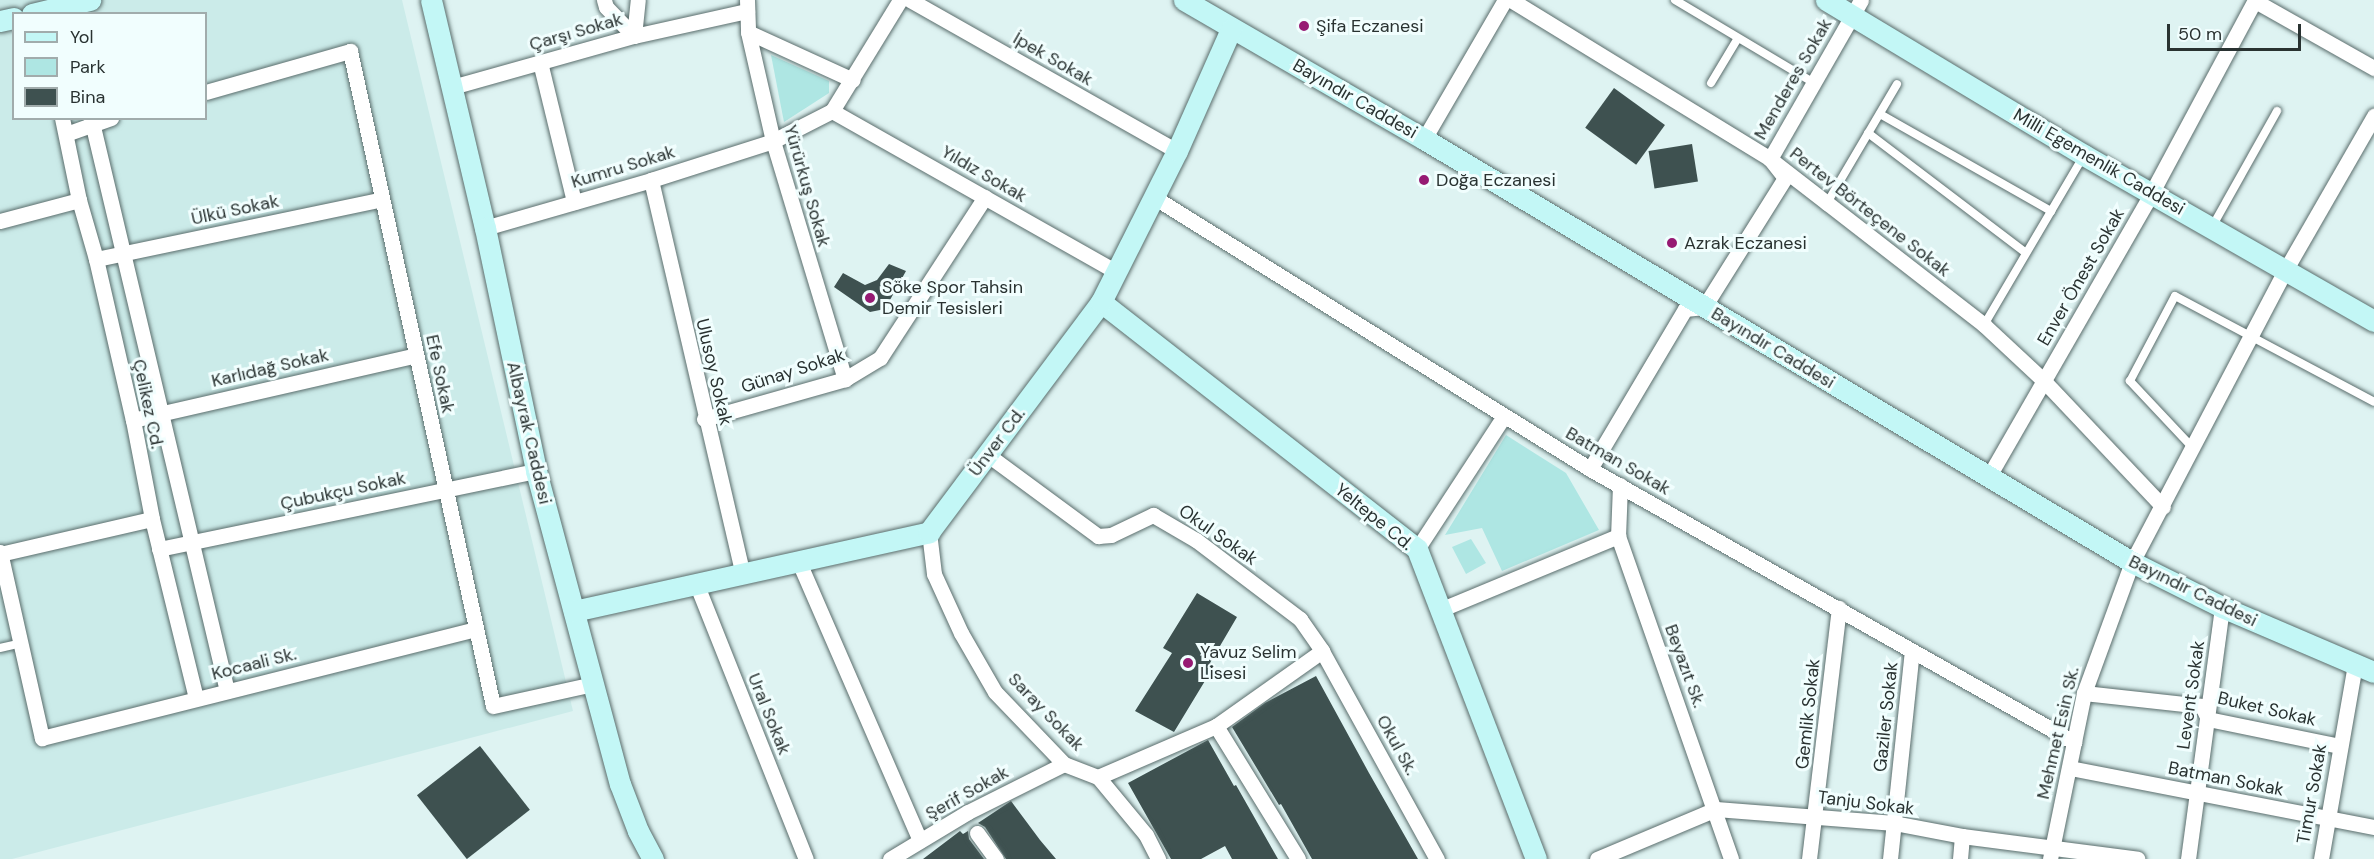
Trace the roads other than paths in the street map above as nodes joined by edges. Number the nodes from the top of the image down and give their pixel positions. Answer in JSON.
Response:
{"nodes":[{"id":1,"x":90,"y":0,"type":"edge"},
{"id":2,"x":430,"y":0,"type":"edge"},
{"id":3,"x":604,"y":0,"type":"edge"},
{"id":4,"x":638,"y":0,"type":"edge"},
{"id":5,"x":900,"y":0,"type":"edge"},
{"id":6,"x":910,"y":0,"type":"edge"},
{"id":7,"x":1184,"y":0,"type":"edge"},
{"id":8,"x":1505,"y":0,"type":"edge"},
{"id":9,"x":1511,"y":0,"type":"edge"},
{"id":10,"x":1675,"y":0,"type":"edge"},
{"id":11,"x":1826,"y":0,"type":"edge"},
{"id":12,"x":2254,"y":0,"type":"edge"},
{"id":13,"x":747,"y":5,"type":"edge"},
{"id":14,"x":64,"y":6,"type":"edge"},
{"id":15,"x":1857,"y":8,"type":"edge"},
{"id":16,"x":38,"y":12,"type":"edge"},
{"id":17,"x":1231,"y":29,"type":"junction"},
{"id":18,"x":748,"y":32,"type":"junction"},
{"id":19,"x":634,"y":36,"type":"junction"},
{"id":20,"x":1738,"y":38,"type":"junction"},
{"id":21,"x":540,"y":63,"type":"junction"},
{"id":22,"x":2374,"y":68,"type":"edge"},
{"id":23,"x":854,"y":80,"type":"junction"},
{"id":24,"x":1711,"y":82,"type":"dead end"},
{"id":25,"x":1814,"y":83,"type":"junction"},
{"id":26,"x":1898,"y":84,"type":"dead end"},
{"id":27,"x":452,"y":87,"type":"junction"},
{"id":28,"x":207,"y":92,"type":"edge"},
{"id":29,"x":832,"y":111,"type":"junction"},
{"id":30,"x":2277,"y":111,"type":"dead end"},
{"id":31,"x":1880,"y":114,"type":"junction"},
{"id":32,"x":2374,"y":116,"type":"edge"},
{"id":33,"x":92,"y":121,"type":"edge"},
{"id":34,"x":64,"y":126,"type":"edge"},
{"id":35,"x":1868,"y":133,"type":"junction"},
{"id":36,"x":1424,"y":139,"type":"junction"},
{"id":37,"x":773,"y":141,"type":"junction"},
{"id":38,"x":1177,"y":151,"type":"junction"},
{"id":39,"x":2084,"y":155,"type":"junction"},
{"id":40,"x":1770,"y":159,"type":"junction"},
{"id":41,"x":651,"y":180,"type":"junction"},
{"id":42,"x":2152,"y":192,"type":"junction"},
{"id":43,"x":1152,"y":196,"type":"junction"},
{"id":44,"x":985,"y":197,"type":"junction"},
{"id":45,"x":382,"y":199,"type":"junction"},
{"id":46,"x":79,"y":200,"type":"junction"},
{"id":47,"x":574,"y":202,"type":"junction"},
{"id":48,"x":1827,"y":202,"type":"junction"},
{"id":49,"x":2051,"y":211,"type":"junction"},
{"id":50,"x":0,"y":221,"type":"edge"},
{"id":51,"x":2212,"y":227,"type":"junction"},
{"id":52,"x":485,"y":228,"type":"junction"},
{"id":53,"x":124,"y":253,"type":"junction"},
{"id":54,"x":2026,"y":253,"type":"junction"},
{"id":55,"x":96,"y":259,"type":"junction"},
{"id":56,"x":2286,"y":269,"type":"junction"},
{"id":57,"x":1116,"y":272,"type":"junction"},
{"id":58,"x":1101,"y":302,"type":"junction"},
{"id":59,"x":1704,"y":307,"type":"junction"},
{"id":60,"x":2374,"y":321,"type":"edge"},
{"id":61,"x":1984,"y":325,"type":"junction"},
{"id":62,"x":2252,"y":336,"type":"junction"},
{"id":63,"x":416,"y":355,"type":"junction"},
{"id":64,"x":845,"y":379,"type":"junction"},
{"id":65,"x":2044,"y":381,"type":"junction"},
{"id":66,"x":2374,"y":402,"type":"edge"},
{"id":67,"x":159,"y":414,"type":"junction"},
{"id":68,"x":1504,"y":416,"type":"junction"},
{"id":69,"x":704,"y":419,"type":"junction"},
{"id":70,"x":133,"y":420,"type":"junction"},
{"id":71,"x":2194,"y":448,"type":"junction"},
{"id":72,"x":988,"y":455,"type":"junction"},
{"id":73,"x":1590,"y":469,"type":"junction"},
{"id":74,"x":536,"y":471,"type":"junction"},
{"id":75,"x":1989,"y":476,"type":"junction"},
{"id":76,"x":1620,"y":485,"type":"junction"},
{"id":77,"x":446,"y":489,"type":"junction"},
{"id":78,"x":2163,"y":507,"type":"junction"},
{"id":79,"x":152,"y":519,"type":"junction"},
{"id":80,"x":929,"y":532,"type":"junction"},
{"id":81,"x":1618,"y":536,"type":"junction"},
{"id":82,"x":192,"y":542,"type":"junction"},
{"id":83,"x":159,"y":549,"type":"junction"},
{"id":84,"x":1417,"y":549,"type":"junction"},
{"id":85,"x":0,"y":553,"type":"edge"},
{"id":86,"x":798,"y":560,"type":"junction"},
{"id":87,"x":2132,"y":562,"type":"junction"},
{"id":88,"x":742,"y":572,"type":"junction"},
{"id":89,"x":696,"y":583,"type":"junction"},
{"id":90,"x":2222,"y":607,"type":"junction"},
{"id":91,"x":1839,"y":608,"type":"junction"},
{"id":92,"x":1442,"y":609,"type":"junction"},
{"id":93,"x":574,"y":611,"type":"junction"},
{"id":94,"x":476,"y":629,"type":"junction"},
{"id":95,"x":21,"y":643,"type":"junction"},
{"id":96,"x":0,"y":648,"type":"edge"},
{"id":97,"x":1322,"y":651,"type":"junction"},
{"id":98,"x":1912,"y":651,"type":"junction"},
{"id":99,"x":2364,"y":668,"type":"edge"},
{"id":100,"x":593,"y":684,"type":"junction"},
{"id":101,"x":226,"y":691,"type":"junction"},
{"id":102,"x":2084,"y":693,"type":"junction"},
{"id":103,"x":196,"y":698,"type":"junction"},
{"id":104,"x":2208,"y":719,"type":"junction"},
{"id":105,"x":1216,"y":726,"type":"junction"},
{"id":106,"x":2074,"y":742,"type":"junction"},
{"id":107,"x":2340,"y":746,"type":"junction"},
{"id":108,"x":1064,"y":764,"type":"junction"},
{"id":109,"x":2070,"y":768,"type":"junction"},
{"id":110,"x":1098,"y":777,"type":"junction"},
{"id":111,"x":2197,"y":793,"type":"junction"},
{"id":112,"x":1716,"y":809,"type":"junction"},
{"id":113,"x":1816,"y":816,"type":"junction"},
{"id":114,"x":2328,"y":819,"type":"junction"},
{"id":115,"x":1894,"y":823,"type":"junction"},
{"id":116,"x":2374,"y":827,"type":"edge"},
{"id":117,"x":977,"y":833,"type":"dead end"},
{"id":118,"x":1962,"y":836,"type":"junction"},
{"id":119,"x":920,"y":842,"type":"junction"},
{"id":120,"x":2050,"y":853,"type":"edge"},
{"id":121,"x":2116,"y":858,"type":"edge"},
{"id":122,"x":653,"y":859,"type":"edge"},
{"id":123,"x":806,"y":859,"type":"edge"},
{"id":124,"x":890,"y":859,"type":"edge"},
{"id":125,"x":996,"y":859,"type":"edge"},
{"id":126,"x":1158,"y":859,"type":"edge"},
{"id":127,"x":1298,"y":859,"type":"edge"},
{"id":128,"x":1437,"y":859,"type":"edge"},
{"id":129,"x":1536,"y":859,"type":"edge"},
{"id":130,"x":1597,"y":859,"type":"edge"},
{"id":131,"x":1731,"y":859,"type":"edge"},
{"id":132,"x":1809,"y":859,"type":"edge"},
{"id":133,"x":1890,"y":859,"type":"edge"},
{"id":134,"x":1960,"y":859,"type":"edge"},
{"id":135,"x":2138,"y":859,"type":"edge"},
{"id":136,"x":2188,"y":859,"type":"edge"},
{"id":137,"x":2321,"y":859,"type":"edge"}],
"edges":[{"from":1,"to":14,"type":"street"},
{"from":2,"to":27,"type":"street","name":"Albayrak Caddesi"},
{"from":3,"to":19,"type":"street"},
{"from":4,"to":19,"type":"street"},
{"from":5,"to":23,"type":"street"},
{"from":6,"to":38,"type":"street","name":"İpek Sokak"},
{"from":7,"to":17,"type":"street","name":"Bayındır Caddesi"},
{"from":8,"to":36,"type":"street"},
{"from":9,"to":40,"type":"street","name":"Pertev Börteçene Sokak"},
{"from":10,"to":20,"type":"lane"},
{"from":11,"to":15,"type":"street","name":"Milli Egemenlik Caddesi"},
{"from":12,"to":22,"type":"street"},
{"from":12,"to":42,"type":"street","name":"Enver Önest Sokak"},
{"from":13,"to":18,"type":"street","name":"Yürürkuş Sokak"},
{"from":13,"to":19,"type":"street","name":"Çarşı Sokak"},
{"from":14,"to":16,"type":"street"},
{"from":15,"to":25,"type":"street","name":"Menderes Sokak"},
{"from":15,"to":39,"type":"street","name":"Milli Egemenlik Caddesi"},
{"from":17,"to":36,"type":"street","name":"Bayındır Caddesi"},
{"from":17,"to":38,"type":"street","name":"Ünver Cd."},
{"from":18,"to":23,"type":"street"},
{"from":18,"to":37,"type":"street","name":"Yürürkuş Sokak"},
{"from":19,"to":21,"type":"street","name":"Çarşı Sokak"},
{"from":20,"to":24,"type":"lane"},
{"from":20,"to":25,"type":"lane"},
{"from":21,"to":27,"type":"street","name":"Çarşı Sokak"},
{"from":21,"to":47,"type":"street"},
{"from":23,"to":29,"type":"street"},
{"from":25,"to":40,"type":"street","name":"Menderes Sokak"},
{"from":26,"to":31,"type":"lane"},
{"from":27,"to":52,"type":"street","name":"Albayrak Caddesi"},
{"from":28,"to":45,"type":"street","name":"Efe Sokak"},
{"from":29,"to":37,"type":"street","name":"Kumru Sokak"},
{"from":29,"to":44,"type":"street","name":"Yıldız Sokak"},
{"from":30,"to":51,"type":"lane"},
{"from":31,"to":35,"type":"lane"},
{"from":31,"to":49,"type":"lane"},
{"from":32,"to":56,"type":"street","name":"Mehmet Esin Sk."},
{"from":33,"to":34,"type":"street"},
{"from":33,"to":53,"type":"street"},
{"from":34,"to":46,"type":"street","name":"Çelikez Cd."},
{"from":35,"to":48,"type":"lane"},
{"from":35,"to":54,"type":"lane"},
{"from":36,"to":59,"type":"street","name":"Bayındır Caddesi"},
{"from":37,"to":41,"type":"street","name":"Kumru Sokak"},
{"from":37,"to":64,"type":"street","name":"Yürürkuş Sokak"},
{"from":38,"to":43,"type":"street","name":"Ünver Cd."},
{"from":39,"to":42,"type":"street","name":"Milli Egemenlik Caddesi"},
{"from":39,"to":49,"type":"lane"},
{"from":40,"to":48,"type":"street","name":"Pertev Börteçene Sokak"},
{"from":40,"to":59,"type":"street","name":"Menderes Sokak"},
{"from":41,"to":47,"type":"street","name":"Kumru Sokak"},
{"from":41,"to":69,"type":"street","name":"Ulusoy Sokak"},
{"from":42,"to":51,"type":"street","name":"Milli Egemenlik Caddesi"},
{"from":42,"to":65,"type":"street","name":"Enver Önest Sokak"},
{"from":43,"to":57,"type":"street","name":"Ünver Cd."},
{"from":43,"to":68,"type":"street","name":"Batman Sokak"},
{"from":44,"to":57,"type":"street","name":"Yıldız Sokak"},
{"from":44,"to":64,"type":"street","name":"Günay Sokak"},
{"from":45,"to":53,"type":"street","name":"Ülkü Sokak"},
{"from":45,"to":63,"type":"street","name":"Efe Sokak"},
{"from":46,"to":50,"type":"street"},
{"from":46,"to":55,"type":"street","name":"Çelikez Cd."},
{"from":47,"to":52,"type":"street","name":"Kumru Sokak"},
{"from":48,"to":61,"type":"street","name":"Pertev Börteçene Sokak"},
{"from":49,"to":54,"type":"lane"},
{"from":51,"to":56,"type":"street","name":"Milli Egemenlik Caddesi"},
{"from":52,"to":74,"type":"street","name":"Albayrak Caddesi"},
{"from":53,"to":55,"type":"street","name":"Ülkü Sokak"},
{"from":53,"to":67,"type":"street"},
{"from":54,"to":61,"type":"lane"},
{"from":55,"to":70,"type":"street","name":"Çelikez Cd."},
{"from":56,"to":60,"type":"street","name":"Milli Egemenlik Caddesi"},
{"from":56,"to":62,"type":"street","name":"Mehmet Esin Sk."},
{"from":57,"to":58,"type":"street","name":"Ünver Cd."},
{"from":58,"to":72,"type":"street","name":"Ünver Cd."},
{"from":58,"to":84,"type":"street","name":"Yeltepe Cd."},
{"from":59,"to":73,"type":"street"},
{"from":59,"to":75,"type":"street","name":"Bayındır Caddesi"},
{"from":61,"to":65,"type":"street","name":"Pertev Börteçene Sokak"},
{"from":62,"to":66,"type":"lane"},
{"from":62,"to":71,"type":"street","name":"Mehmet Esin Sk."},
{"from":62,"to":71,"type":"lane"},
{"from":63,"to":67,"type":"street","name":"Karlıdağ Sokak"},
{"from":63,"to":77,"type":"street","name":"Efe Sokak"},
{"from":64,"to":69,"type":"street","name":"Günay Sokak"},
{"from":65,"to":75,"type":"street","name":"Enver Önest Sokak"},
{"from":65,"to":78,"type":"street","name":"Pertev Börteçene Sokak"},
{"from":67,"to":70,"type":"street","name":"Karlıdağ Sokak"},
{"from":67,"to":82,"type":"street"},
{"from":68,"to":73,"type":"street","name":"Batman Sokak"},
{"from":68,"to":84,"type":"street"},
{"from":69,"to":88,"type":"street","name":"Ulusoy Sokak"},
{"from":70,"to":79,"type":"street","name":"Çelikez Cd."},
{"from":71,"to":78,"type":"street","name":"Mehmet Esin Sk."},
{"from":72,"to":80,"type":"street","name":"Ünver Cd."},
{"from":72,"to":97,"type":"street","name":"Okul Sokak"},
{"from":73,"to":76,"type":"street","name":"Batman Sokak"},
{"from":74,"to":77,"type":"street","name":"Çubukçu Sokak"},
{"from":74,"to":93,"type":"street","name":"Albayrak Caddesi"},
{"from":75,"to":87,"type":"street","name":"Bayındır Caddesi"},
{"from":76,"to":81,"type":"street","name":"Beyazıt Sk."},
{"from":76,"to":91,"type":"street","name":"Batman Sokak"},
{"from":77,"to":82,"type":"street","name":"Çubukçu Sokak"},
{"from":77,"to":94,"type":"street","name":"Efe Sokak"},
{"from":78,"to":87,"type":"street","name":"Mehmet Esin Sk."},
{"from":79,"to":83,"type":"street","name":"Çelikez Cd."},
{"from":79,"to":85,"type":"street"},
{"from":80,"to":86,"type":"street"},
{"from":80,"to":108,"type":"street","name":"Saray Sokak"},
{"from":81,"to":92,"type":"street"},
{"from":81,"to":112,"type":"street","name":"Beyazıt Sk."},
{"from":82,"to":83,"type":"street","name":"Çubukçu Sokak"},
{"from":82,"to":101,"type":"street"},
{"from":83,"to":103,"type":"street","name":"Çelikez Cd."},
{"from":84,"to":92,"type":"street","name":"Yeltepe Cd."},
{"from":85,"to":95,"type":"street"},
{"from":86,"to":88,"type":"street"},
{"from":86,"to":119,"type":"street"},
{"from":87,"to":90,"type":"street","name":"Bayındır Caddesi"},
{"from":87,"to":102,"type":"street","name":"Mehmet Esin Sk."},
{"from":88,"to":89,"type":"street"},
{"from":89,"to":93,"type":"street"},
{"from":89,"to":123,"type":"street","name":"Ural Sokak"},
{"from":90,"to":99,"type":"street","name":"Bayındır Caddesi"},
{"from":90,"to":104,"type":"street","name":"Levent Sokak"},
{"from":91,"to":98,"type":"street","name":"Batman Sokak"},
{"from":91,"to":113,"type":"street","name":"Gemlik Sokak"},
{"from":92,"to":129,"type":"street","name":"Yeltepe Cd."},
{"from":93,"to":100,"type":"street","name":"Albayrak Caddesi"},
{"from":94,"to":100,"type":"street","name":"Efe Sokak"},
{"from":94,"to":101,"type":"street","name":"Kocaali Sk."},
{"from":95,"to":96,"type":"lane"},
{"from":95,"to":103,"type":"street","name":"Kocaali Sk."},
{"from":97,"to":105,"type":"street"},
{"from":97,"to":128,"type":"street","name":"Okul Sk."},
{"from":98,"to":106,"type":"street","name":"Batman Sokak"},
{"from":98,"to":115,"type":"street","name":"Gaziler Sokak"},
{"from":99,"to":107,"type":"street","name":"Timur Sokak"},
{"from":100,"to":122,"type":"street","name":"Albayrak Caddesi"},
{"from":101,"to":103,"type":"street","name":"Kocaali Sk."},
{"from":102,"to":104,"type":"street","name":"Buket Sokak"},
{"from":102,"to":106,"type":"street","name":"Mehmet Esin Sk."},
{"from":104,"to":107,"type":"street","name":"Buket Sokak"},
{"from":104,"to":111,"type":"street","name":"Levent Sokak"},
{"from":105,"to":110,"type":"street"},
{"from":105,"to":127,"type":"street"},
{"from":106,"to":109,"type":"street","name":"Mehmet Esin Sk."},
{"from":107,"to":114,"type":"street","name":"Timur Sokak"},
{"from":108,"to":110,"type":"street","name":"Saray Sokak"},
{"from":108,"to":119,"type":"street","name":"Şerif Sokak"},
{"from":109,"to":111,"type":"street","name":"Batman Sokak"},
{"from":109,"to":120,"type":"street","name":"Mehmet Esin Sk."},
{"from":110,"to":126,"type":"street","name":"Saray Sokak"},
{"from":111,"to":114,"type":"street","name":"Batman Sokak"},
{"from":111,"to":136,"type":"street","name":"Levent Sokak"},
{"from":112,"to":113,"type":"street","name":"Tanju Sokak"},
{"from":112,"to":130,"type":"street","name":"Tanju Sokak"},
{"from":112,"to":131,"type":"street","name":"Beyazıt Sk."},
{"from":113,"to":115,"type":"street","name":"Tanju Sokak"},
{"from":113,"to":132,"type":"street","name":"Gemlik Sokak"},
{"from":114,"to":116,"type":"street","name":"Batman Sokak"},
{"from":114,"to":137,"type":"street","name":"Timur Sokak"},
{"from":115,"to":118,"type":"street","name":"Tanju Sokak"},
{"from":115,"to":133,"type":"street","name":"Gaziler Sokak"},
{"from":117,"to":125,"type":"street"},
{"from":118,"to":120,"type":"street","name":"Tanju Sokak"},
{"from":118,"to":134,"type":"street"},
{"from":119,"to":124,"type":"street","name":"Şerif Sokak"},
{"from":120,"to":121,"type":"street","name":"Tanju Sokak"},
{"from":121,"to":135,"type":"street","name":"Tanju Sokak"}]}
